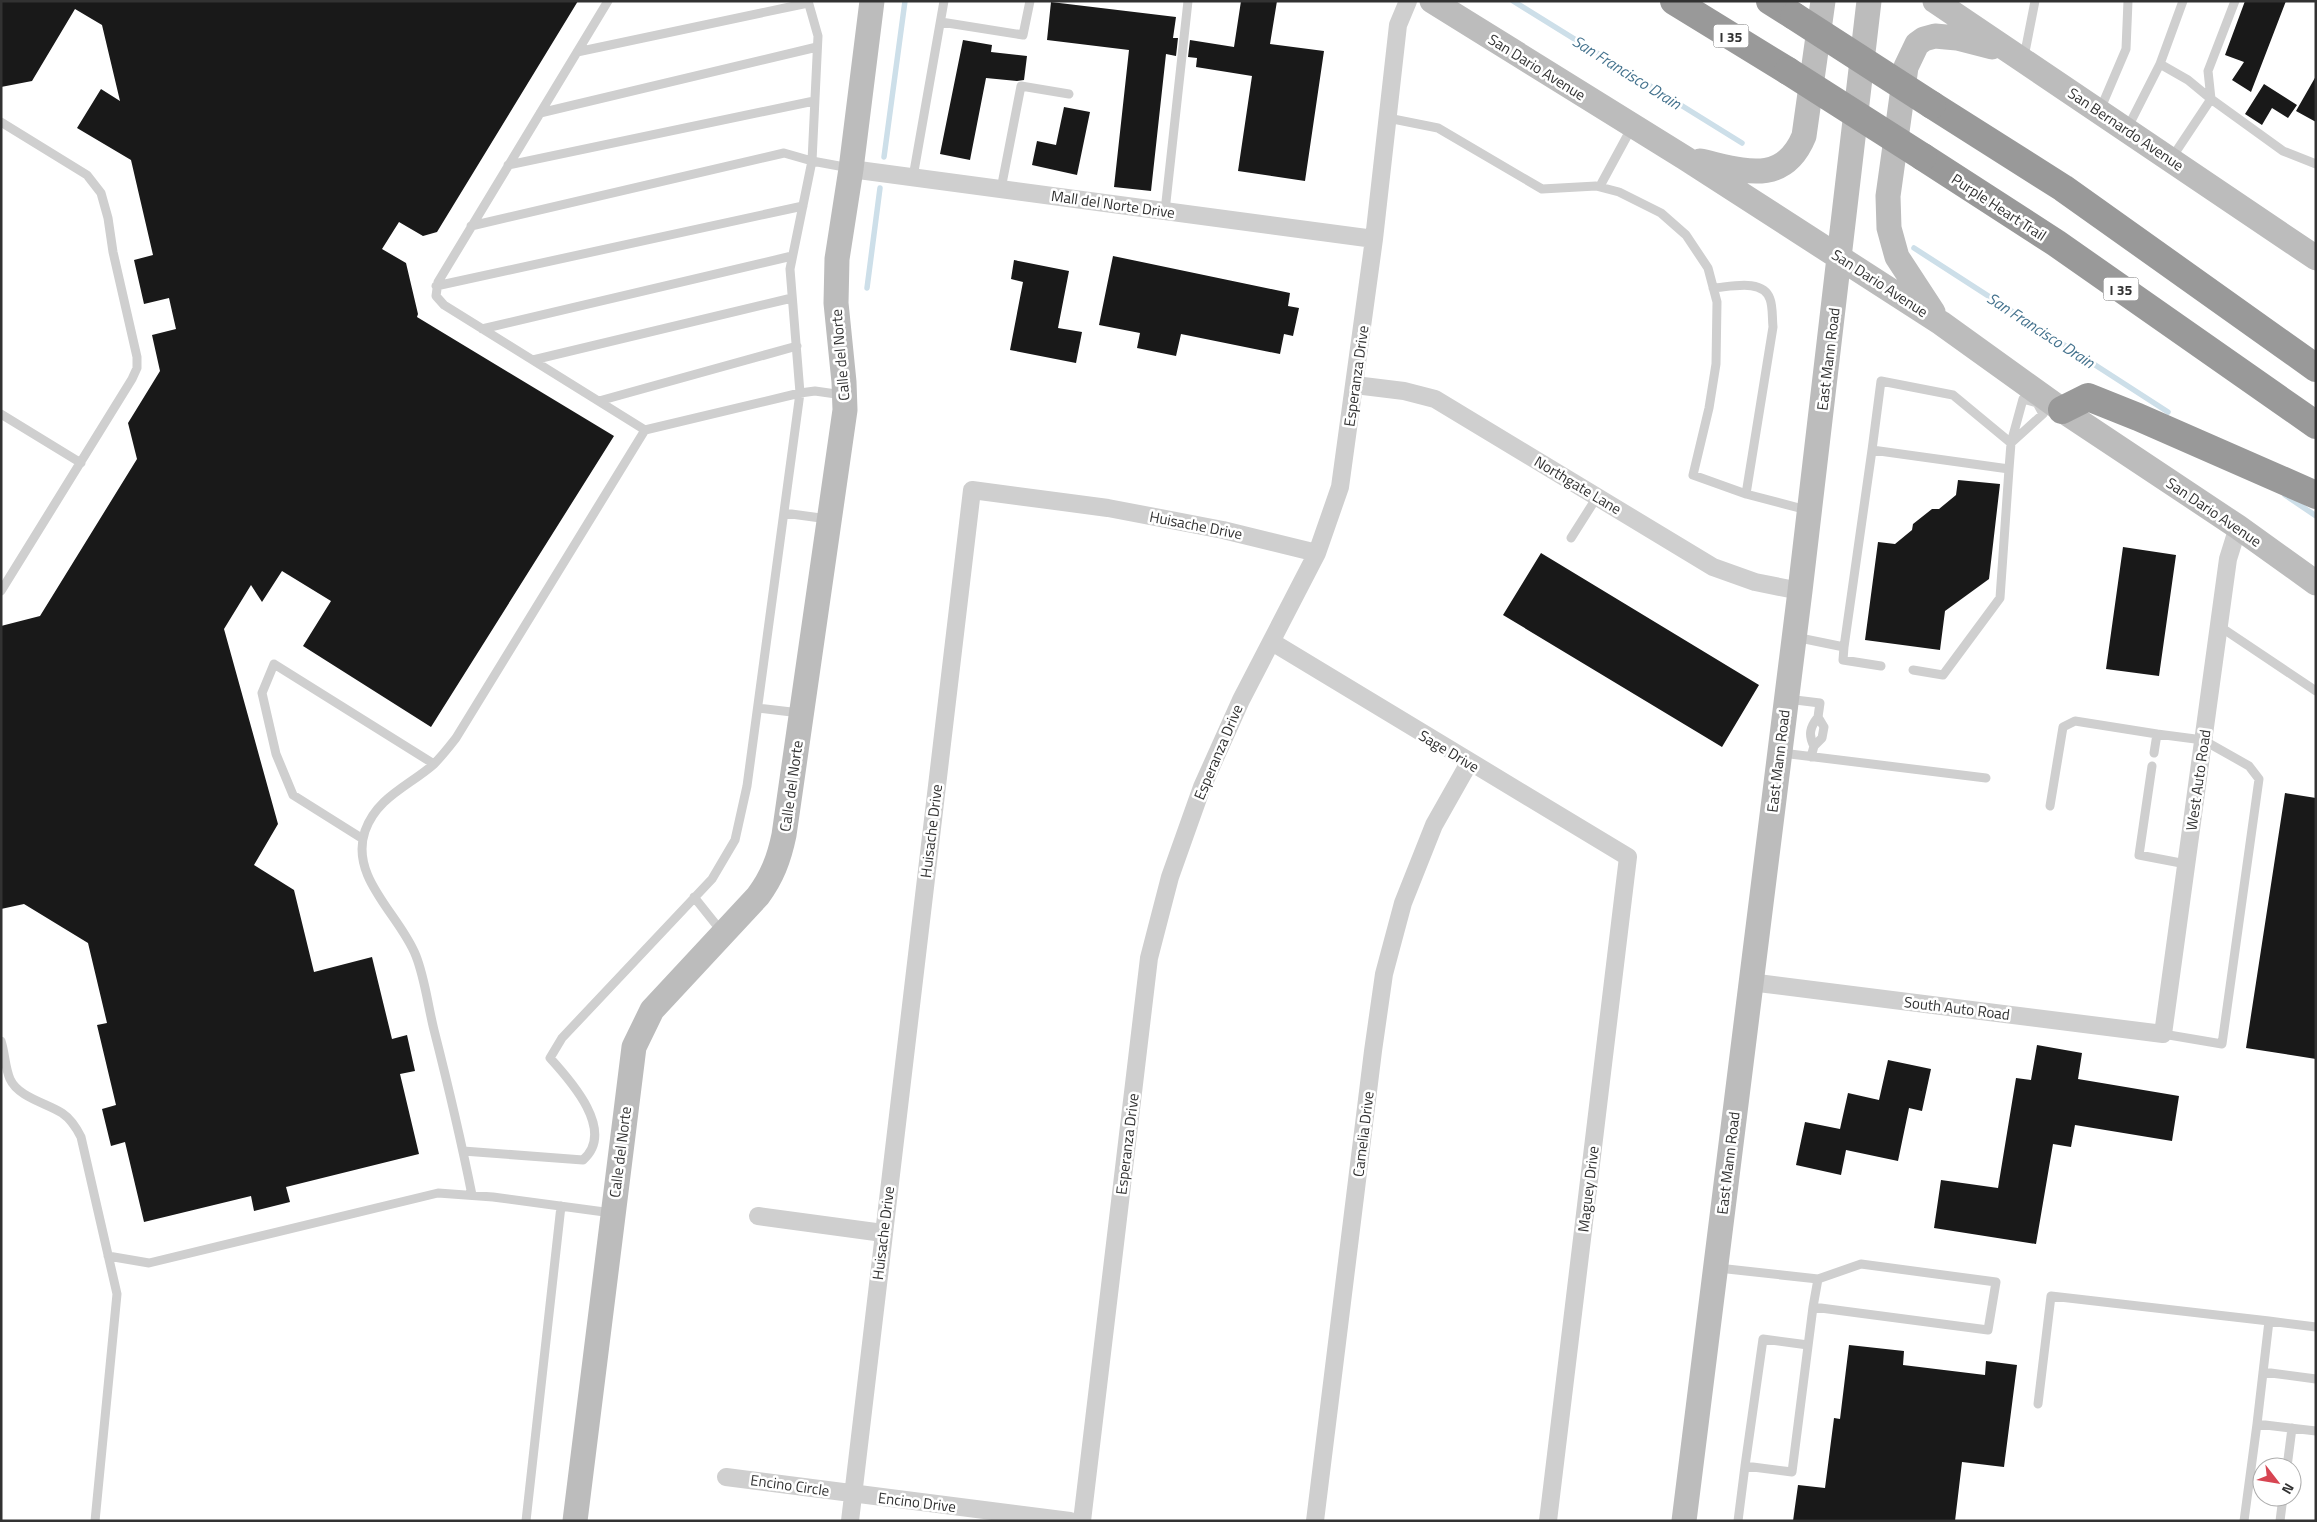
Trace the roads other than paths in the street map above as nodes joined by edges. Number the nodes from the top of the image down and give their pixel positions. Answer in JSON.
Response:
{"nodes":[{"id":1,"x":608,"y":1,"type":"edge"},
{"id":2,"x":872,"y":1,"type":"edge"},
{"id":3,"x":944,"y":1,"type":"edge"},
{"id":4,"x":1030,"y":1,"type":"edge"},
{"id":5,"x":1188,"y":1,"type":"edge"},
{"id":6,"x":1408,"y":1,"type":"edge"},
{"id":7,"x":1432,"y":1,"type":"edge"},
{"id":8,"x":1674,"y":1,"type":"edge"},
{"id":9,"x":1770,"y":1,"type":"edge"},
{"id":10,"x":1823,"y":1,"type":"edge"},
{"id":11,"x":1869,"y":1,"type":"edge"},
{"id":12,"x":1935,"y":1,"type":"edge"},
{"id":13,"x":2036,"y":1,"type":"edge"},
{"id":14,"x":2128,"y":1,"type":"edge"},
{"id":15,"x":2183,"y":1,"type":"edge"},
{"id":16,"x":2235,"y":1,"type":"edge"},
{"id":17,"x":808,"y":2,"type":"edge"},
{"id":18,"x":941,"y":22,"type":"junction"},
{"id":19,"x":817,"y":47,"type":"junction"},
{"id":20,"x":577,"y":52,"type":"junction"},
{"id":21,"x":2016,"y":56,"type":"junction"},
{"id":22,"x":2160,"y":64,"type":"junction"},
{"id":23,"x":1069,"y":94,"type":"dead end"},
{"id":24,"x":2211,"y":99,"type":"junction"},
{"id":25,"x":814,"y":101,"type":"junction"},
{"id":26,"x":2099,"y":111,"type":"junction"},
{"id":27,"x":540,"y":113,"type":"junction"},
{"id":28,"x":1388,"y":118,"type":"junction"},
{"id":29,"x":1,"y":122,"type":"edge"},
{"id":30,"x":1633,"y":126,"type":"junction"},
{"id":31,"x":2126,"y":129,"type":"junction"},
{"id":32,"x":1685,"y":158,"type":"junction"},
{"id":33,"x":2171,"y":159,"type":"junction"},
{"id":34,"x":812,"y":161,"type":"junction"},
{"id":35,"x":2316,"y":164,"type":"edge"},
{"id":36,"x":508,"y":165,"type":"junction"},
{"id":37,"x":851,"y":169,"type":"junction"},
{"id":38,"x":913,"y":177,"type":"junction"},
{"id":39,"x":1600,"y":186,"type":"junction"},
{"id":40,"x":1001,"y":188,"type":"junction"},
{"id":41,"x":803,"y":206,"type":"junction"},
{"id":42,"x":1165,"y":211,"type":"junction"},
{"id":43,"x":472,"y":226,"type":"junction"},
{"id":44,"x":1374,"y":239,"type":"junction"},
{"id":45,"x":792,"y":256,"type":"junction"},
{"id":46,"x":1840,"y":257,"type":"junction"},
{"id":47,"x":2316,"y":257,"type":"edge"},
{"id":48,"x":436,"y":286,"type":"junction"},
{"id":49,"x":1713,"y":288,"type":"junction"},
{"id":50,"x":792,"y":298,"type":"junction"},
{"id":51,"x":1941,"y":323,"type":"junction"},
{"id":52,"x":482,"y":328,"type":"junction"},
{"id":53,"x":796,"y":346,"type":"junction"},
{"id":54,"x":533,"y":360,"type":"junction"},
{"id":55,"x":2316,"y":368,"type":"edge"},
{"id":56,"x":1355,"y":386,"type":"junction"},
{"id":57,"x":800,"y":393,"type":"junction"},
{"id":58,"x":845,"y":395,"type":"junction"},
{"id":59,"x":599,"y":400,"type":"junction"},
{"id":60,"x":2047,"y":403,"type":"junction"},
{"id":61,"x":1,"y":414,"type":"edge"},
{"id":62,"x":2316,"y":425,"type":"edge"},
{"id":63,"x":645,"y":430,"type":"junction"},
{"id":64,"x":2011,"y":443,"type":"junction"},
{"id":65,"x":1872,"y":450,"type":"junction"},
{"id":66,"x":81,"y":463,"type":"junction"},
{"id":67,"x":2009,"y":469,"type":"junction"},
{"id":68,"x":1746,"y":494,"type":"junction"},
{"id":69,"x":2316,"y":495,"type":"edge"},
{"id":70,"x":1597,"y":497,"type":"junction"},
{"id":71,"x":1810,"y":510,"type":"junction"},
{"id":72,"x":784,"y":513,"type":"junction"},
{"id":73,"x":829,"y":520,"type":"junction"},
{"id":74,"x":2238,"y":527,"type":"junction"},
{"id":75,"x":1571,"y":538,"type":"dead end"},
{"id":76,"x":1317,"y":554,"type":"junction"},
{"id":77,"x":2316,"y":583,"type":"edge"},
{"id":78,"x":1,"y":590,"type":"edge"},
{"id":79,"x":1800,"y":591,"type":"junction"},
{"id":80,"x":2219,"y":626,"type":"junction"},
{"id":81,"x":1794,"y":637,"type":"junction"},
{"id":82,"x":1272,"y":642,"type":"junction"},
{"id":83,"x":1844,"y":647,"type":"junction"},
{"id":84,"x":1881,"y":666,"type":"dead end"},
{"id":85,"x":1913,"y":670,"type":"dead end"},
{"id":86,"x":2316,"y":691,"type":"edge"},
{"id":87,"x":1786,"y":699,"type":"junction"},
{"id":88,"x":758,"y":708,"type":"junction"},
{"id":89,"x":802,"y":713,"type":"junction"},
{"id":90,"x":2157,"y":734,"type":"junction"},
{"id":91,"x":2203,"y":740,"type":"junction"},
{"id":92,"x":1779,"y":753,"type":"junction"},
{"id":93,"x":2154,"y":753,"type":"dead end"},
{"id":94,"x":1811,"y":757,"type":"junction"},
{"id":95,"x":1469,"y":763,"type":"junction"},
{"id":96,"x":434,"y":764,"type":"junction"},
{"id":97,"x":2152,"y":766,"type":"dead end"},
{"id":98,"x":1986,"y":778,"type":"dead end"},
{"id":99,"x":2050,"y":806,"type":"dead end"},
{"id":100,"x":363,"y":839,"type":"junction"},
{"id":101,"x":1628,"y":857,"type":"joint"},
{"id":102,"x":2186,"y":864,"type":"junction"},
{"id":103,"x":694,"y":897,"type":"junction"},
{"id":104,"x":723,"y":933,"type":"junction"},
{"id":105,"x":1750,"y":982,"type":"junction"},
{"id":106,"x":2163,"y":1034,"type":"junction"},
{"id":107,"x":1,"y":1041,"type":"edge"},
{"id":108,"x":463,"y":1151,"type":"junction"},
{"id":109,"x":472,"y":1195,"type":"junction"},
{"id":110,"x":561,"y":1206,"type":"junction"},
{"id":111,"x":612,"y":1214,"type":"junction"},
{"id":112,"x":758,"y":1216,"type":"dead end"},
{"id":113,"x":883,"y":1233,"type":"junction"},
{"id":114,"x":108,"y":1256,"type":"junction"},
{"id":115,"x":1715,"y":1268,"type":"junction"},
{"id":116,"x":1818,"y":1279,"type":"junction"},
{"id":117,"x":1813,"y":1307,"type":"junction"},
{"id":118,"x":2269,"y":1321,"type":"junction"},
{"id":119,"x":2316,"y":1327,"type":"edge"},
{"id":120,"x":1808,"y":1345,"type":"junction"},
{"id":121,"x":2263,"y":1372,"type":"junction"},
{"id":122,"x":2316,"y":1379,"type":"edge"},
{"id":123,"x":2038,"y":1404,"type":"dead end"},
{"id":124,"x":2257,"y":1424,"type":"junction"},
{"id":125,"x":2292,"y":1428,"type":"junction"},
{"id":126,"x":2316,"y":1431,"type":"edge"},
{"id":127,"x":2288,"y":1457,"type":"edge"},
{"id":128,"x":1745,"y":1466,"type":"junction"},
{"id":129,"x":726,"y":1476,"type":"dead end"},
{"id":130,"x":853,"y":1494,"type":"junction"},
{"id":131,"x":2282,"y":1507,"type":"edge"},
{"id":132,"x":95,"y":1521,"type":"edge"},
{"id":133,"x":526,"y":1521,"type":"edge"},
{"id":134,"x":575,"y":1521,"type":"edge"},
{"id":135,"x":850,"y":1521,"type":"edge"},
{"id":136,"x":1070,"y":1521,"type":"edge"},
{"id":137,"x":1082,"y":1521,"type":"edge"},
{"id":138,"x":1315,"y":1521,"type":"edge"},
{"id":139,"x":1548,"y":1521,"type":"edge"},
{"id":140,"x":1684,"y":1521,"type":"edge"},
{"id":141,"x":1738,"y":1521,"type":"edge"},
{"id":142,"x":2244,"y":1521,"type":"edge"},
{"id":143,"x":2280,"y":1521,"type":"edge"}],
"edges":[{"from":1,"to":20,"type":"lane"},
{"from":2,"to":37,"type":"street","name":"Calle del Norte"},
{"from":3,"to":18,"type":"lane"},
{"from":4,"to":18,"type":"lane"},
{"from":5,"to":42,"type":"lane"},
{"from":6,"to":28,"type":"street","name":"Esperanza Drive"},
{"from":7,"to":30,"type":"street","name":"San Dario Avenue"},
{"from":8,"to":62,"type":"highway","name":"Purple Heart Trail","number":"I 35","bridge":true},
{"from":9,"to":55,"type":"highway","bridge":true},
{"from":10,"to":32,"type":"street"},
{"from":11,"to":46,"type":"street","name":"East Mann Road"},
{"from":12,"to":21,"type":"street","name":"San Bernardo Avenue"},
{"from":13,"to":21,"type":"lane"},
{"from":14,"to":26,"type":"lane"},
{"from":15,"to":22,"type":"lane"},
{"from":16,"to":24,"type":"lane"},
{"from":17,"to":19,"type":"lane"},
{"from":17,"to":20,"type":"lane"},
{"from":18,"to":38,"type":"lane"},
{"from":19,"to":25,"type":"lane"},
{"from":19,"to":27,"type":"lane"},
{"from":20,"to":27,"type":"lane"},
{"from":21,"to":26,"type":"street","name":"San Bernardo Avenue"},
{"from":21,"to":51,"type":"street"},
{"from":22,"to":24,"type":"lane"},
{"from":22,"to":31,"type":"lane"},
{"from":23,"to":40,"type":"lane"},
{"from":24,"to":33,"type":"lane"},
{"from":24,"to":35,"type":"lane"},
{"from":25,"to":34,"type":"lane"},
{"from":25,"to":36,"type":"lane"},
{"from":26,"to":31,"type":"street","name":"San Bernardo Avenue"},
{"from":27,"to":36,"type":"lane"},
{"from":28,"to":39,"type":"lane"},
{"from":28,"to":44,"type":"street","name":"Esperanza Drive"},
{"from":29,"to":66,"type":"lane"},
{"from":30,"to":32,"type":"street","name":"San Dario Avenue"},
{"from":30,"to":39,"type":"lane"},
{"from":31,"to":33,"type":"street","name":"San Bernardo Avenue"},
{"from":32,"to":46,"type":"street","name":"San Dario Avenue"},
{"from":33,"to":47,"type":"street","name":"San Bernardo Avenue"},
{"from":34,"to":37,"type":"lane"},
{"from":34,"to":41,"type":"lane"},
{"from":34,"to":43,"type":"lane"},
{"from":36,"to":43,"type":"lane"},
{"from":37,"to":38,"type":"street","name":"Mall del Norte Drive"},
{"from":37,"to":58,"type":"street","name":"Calle del Norte"},
{"from":38,"to":40,"type":"street","name":"Mall del Norte Drive"},
{"from":39,"to":49,"type":"lane"},
{"from":40,"to":42,"type":"street","name":"Mall del Norte Drive"},
{"from":41,"to":45,"type":"lane"},
{"from":41,"to":48,"type":"lane"},
{"from":42,"to":44,"type":"street","name":"Mall del Norte Drive"},
{"from":43,"to":48,"type":"lane"},
{"from":44,"to":56,"type":"street","name":"Esperanza Drive"},
{"from":45,"to":50,"type":"lane"},
{"from":45,"to":52,"type":"lane"},
{"from":46,"to":51,"type":"street","name":"San Dario Avenue"},
{"from":46,"to":71,"type":"street","name":"East Mann Road"},
{"from":48,"to":52,"type":"lane"},
{"from":49,"to":68,"type":"lane"},
{"from":49,"to":68,"type":"lane"},
{"from":50,"to":53,"type":"lane"},
{"from":50,"to":54,"type":"lane"},
{"from":51,"to":60,"type":"street","name":"San Dario Avenue"},
{"from":52,"to":54,"type":"lane"},
{"from":53,"to":57,"type":"lane"},
{"from":53,"to":59,"type":"lane"},
{"from":54,"to":59,"type":"lane"},
{"from":56,"to":70,"type":"street","name":"Northgate Lane"},
{"from":56,"to":76,"type":"street","name":"Esperanza Drive"},
{"from":57,"to":58,"type":"lane"},
{"from":57,"to":63,"type":"lane"},
{"from":57,"to":72,"type":"lane"},
{"from":58,"to":73,"type":"street","name":"Calle del Norte"},
{"from":59,"to":63,"type":"lane"},
{"from":60,"to":64,"type":"lane"},
{"from":60,"to":64,"type":"lane"},
{"from":60,"to":69,"type":"highway"},
{"from":60,"to":74,"type":"street","name":"San Dario Avenue"},
{"from":61,"to":66,"type":"lane"},
{"from":63,"to":96,"type":"lane"},
{"from":64,"to":65,"type":"lane"},
{"from":64,"to":67,"type":"lane"},
{"from":65,"to":67,"type":"lane"},
{"from":65,"to":83,"type":"lane"},
{"from":66,"to":78,"type":"lane"},
{"from":67,"to":85,"type":"lane"},
{"from":68,"to":71,"type":"lane"},
{"from":70,"to":75,"type":"lane"},
{"from":70,"to":79,"type":"street","name":"Northgate Lane"},
{"from":71,"to":79,"type":"street","name":"East Mann Road"},
{"from":72,"to":73,"type":"lane"},
{"from":72,"to":88,"type":"lane"},
{"from":73,"to":89,"type":"street","name":"Calle del Norte"},
{"from":74,"to":77,"type":"street","name":"San Dario Avenue"},
{"from":74,"to":80,"type":"street","name":"West Auto Road"},
{"from":76,"to":82,"type":"street","name":"Esperanza Drive"},
{"from":76,"to":113,"type":"street","name":"Huisache Drive"},
{"from":79,"to":81,"type":"street","name":"East Mann Road"},
{"from":80,"to":86,"type":"lane"},
{"from":80,"to":91,"type":"street","name":"West Auto Road"},
{"from":81,"to":83,"type":"lane"},
{"from":81,"to":87,"type":"street","name":"East Mann Road"},
{"from":82,"to":95,"type":"street","name":"Sage Drive"},
{"from":82,"to":137,"type":"street","name":"Esperanza Drive"},
{"from":83,"to":84,"type":"lane"},
{"from":87,"to":92,"type":"street","name":"East Mann Road"},
{"from":87,"to":94,"type":"lane"},
{"from":88,"to":89,"type":"lane"},
{"from":88,"to":103,"type":"lane"},
{"from":89,"to":104,"type":"street","name":"Calle del Norte"},
{"from":90,"to":91,"type":"lane"},
{"from":90,"to":93,"type":"lane"},
{"from":90,"to":99,"type":"lane"},
{"from":91,"to":102,"type":"street","name":"West Auto Road"},
{"from":91,"to":106,"type":"lane"},
{"from":92,"to":94,"type":"lane"},
{"from":92,"to":105,"type":"street","name":"East Mann Road"},
{"from":94,"to":98,"type":"lane"},
{"from":95,"to":101,"type":"street","name":"Sage Drive"},
{"from":95,"to":138,"type":"street","name":"Camelia Drive"},
{"from":96,"to":100,"type":"lane"},
{"from":96,"to":100,"type":"lane"},
{"from":97,"to":102,"type":"lane"},
{"from":100,"to":108,"type":"lane"},
{"from":101,"to":139,"type":"street","name":"Maguey Drive"},
{"from":102,"to":106,"type":"street","name":"West Auto Road"},
{"from":103,"to":104,"type":"lane"},
{"from":103,"to":108,"type":"lane"},
{"from":104,"to":111,"type":"street","name":"Calle del Norte"},
{"from":105,"to":106,"type":"street","name":"South Auto Road"},
{"from":105,"to":115,"type":"street","name":"East Mann Road"},
{"from":107,"to":114,"type":"lane"},
{"from":108,"to":109,"type":"lane"},
{"from":109,"to":110,"type":"lane"},
{"from":109,"to":114,"type":"lane"},
{"from":110,"to":111,"type":"lane"},
{"from":110,"to":133,"type":"lane"},
{"from":111,"to":134,"type":"street","name":"Calle del Norte"},
{"from":112,"to":113,"type":"street"},
{"from":113,"to":130,"type":"street","name":"Huisache Drive"},
{"from":114,"to":132,"type":"lane"},
{"from":115,"to":116,"type":"lane"},
{"from":115,"to":140,"type":"street","name":"East Mann Road"},
{"from":116,"to":117,"type":"lane"},
{"from":116,"to":117,"type":"lane"},
{"from":117,"to":120,"type":"lane"},
{"from":118,"to":119,"type":"lane"},
{"from":118,"to":121,"type":"lane"},
{"from":118,"to":123,"type":"lane"},
{"from":120,"to":128,"type":"lane"},
{"from":120,"to":128,"type":"lane"},
{"from":121,"to":122,"type":"lane"},
{"from":121,"to":124,"type":"lane"},
{"from":124,"to":125,"type":"lane"},
{"from":124,"to":142,"type":"lane"},
{"from":125,"to":126,"type":"lane"},
{"from":125,"to":127,"type":"lane"},
{"from":128,"to":141,"type":"lane"},
{"from":129,"to":130,"type":"street","name":"Encino Circle"},
{"from":130,"to":135,"type":"street","name":"Huisache Drive"},
{"from":130,"to":136,"type":"street","name":"Encino Drive"},
{"from":131,"to":143,"type":"lane"}]}
